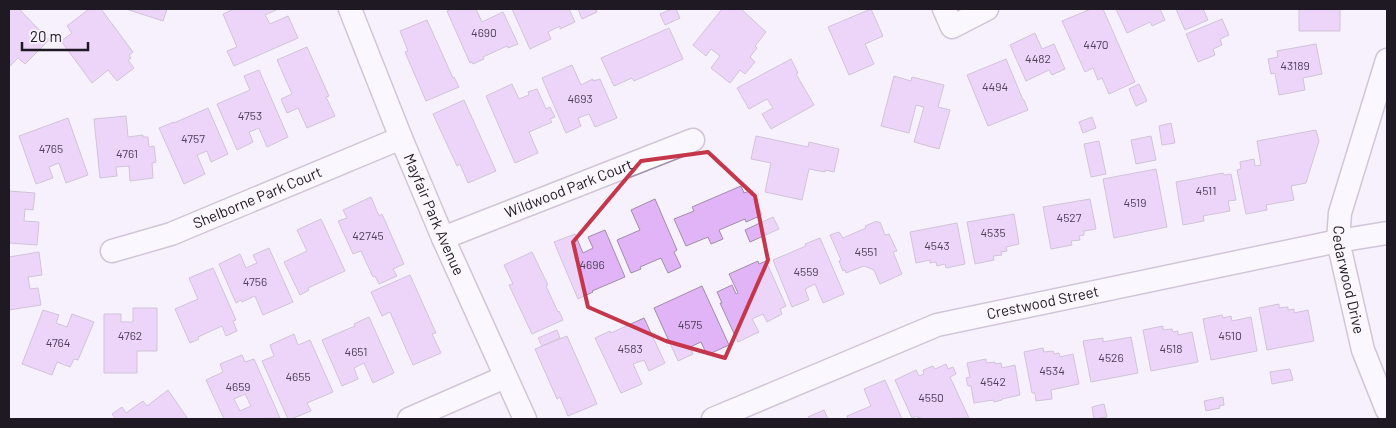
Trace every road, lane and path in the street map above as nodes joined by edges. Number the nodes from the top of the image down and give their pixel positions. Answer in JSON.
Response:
{"nodes":[{"id":1,"x":350,"y":9,"type":"edge"},
{"id":2,"x":987,"y":9,"type":"edge"},
{"id":3,"x":948,"y":18,"type":"edge"},
{"id":4,"x":1387,"y":60,"type":"edge"},
{"id":5,"x":401,"y":138,"type":"junction"},
{"id":6,"x":694,"y":140,"type":"dead end"},
{"id":7,"x":1387,"y":233,"type":"edge"},
{"id":8,"x":443,"y":238,"type":"junction"},
{"id":9,"x":1338,"y":241,"type":"junction"},
{"id":10,"x":112,"y":250,"type":"dead end"},
{"id":11,"x":505,"y":377,"type":"junction"},
{"id":12,"x":1387,"y":410,"type":"edge"},
{"id":13,"x":409,"y":419,"type":"edge"},
{"id":14,"x":525,"y":419,"type":"edge"},
{"id":15,"x":713,"y":419,"type":"edge"}],
"edges":[{"from":1,"to":5,"type":"street","name":"Mayfair Park Avenue"},
{"from":2,"to":3,"type":"street"},
{"from":4,"to":9,"type":"street","name":"Cedarwood Drive"},
{"from":5,"to":8,"type":"street","name":"Mayfair Park Avenue"},
{"from":5,"to":10,"type":"street","name":"Shelborne Park Court"},
{"from":6,"to":8,"type":"street","name":"Wildwood Park Court"},
{"from":7,"to":9,"type":"street","name":"Crestwood Street"},
{"from":8,"to":11,"type":"street","name":"Mayfair Park Avenue"},
{"from":9,"to":12,"type":"street","name":"Cedarwood Drive"},
{"from":9,"to":15,"type":"street","name":"Crestwood Street"},
{"from":11,"to":13,"type":"street"},
{"from":11,"to":14,"type":"street","name":"Mayfair Park Avenue"}]}
